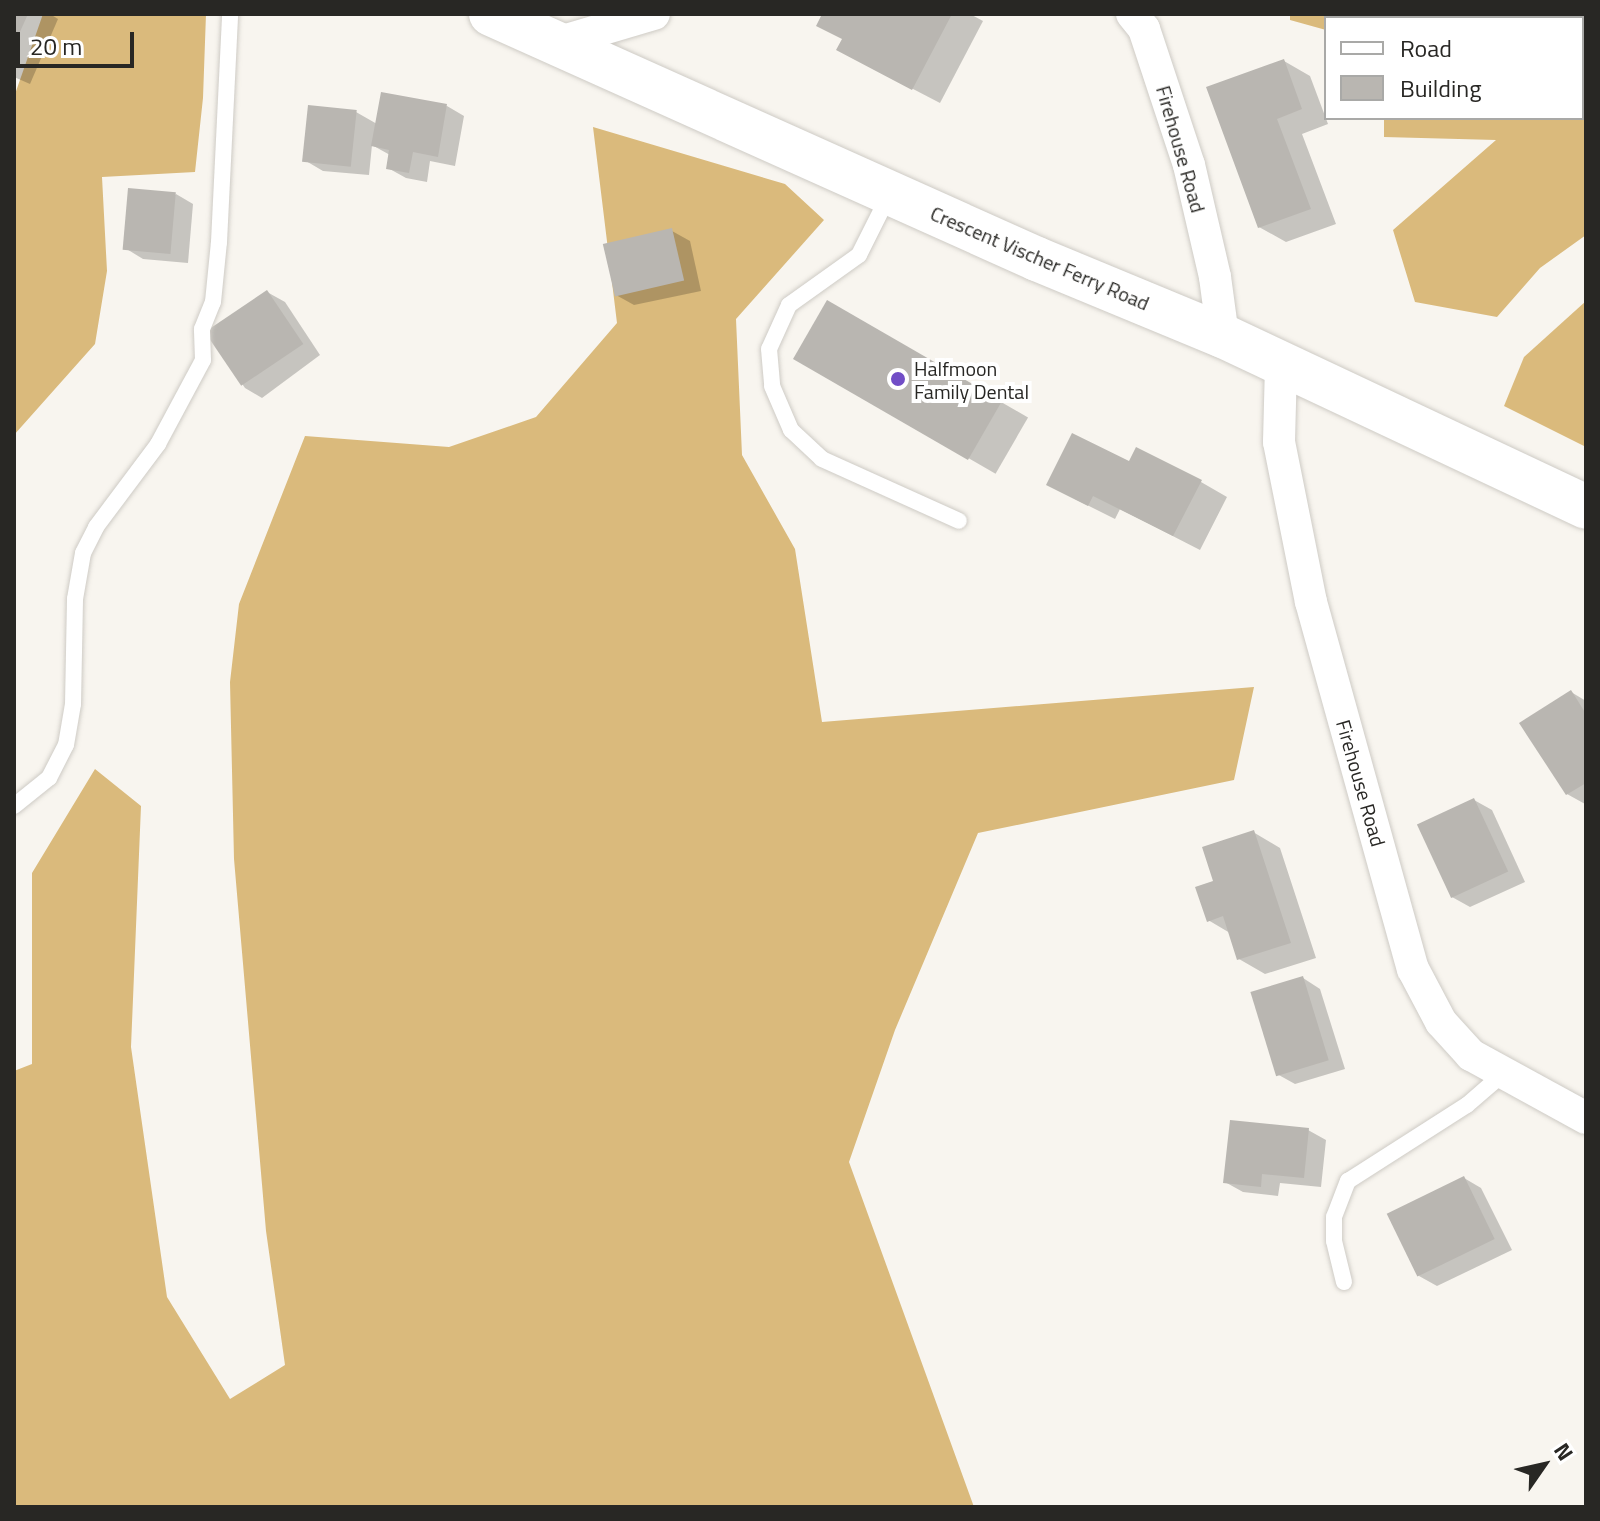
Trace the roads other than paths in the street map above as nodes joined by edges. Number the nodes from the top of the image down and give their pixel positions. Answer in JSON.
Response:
{"nodes":[{"id":1,"x":230,"y":14,"type":"edge"},
{"id":2,"x":491,"y":14,"type":"edge"},
{"id":3,"x":654,"y":14,"type":"edge"},
{"id":4,"x":1132,"y":14,"type":"edge"},
{"id":5,"x":556,"y":43,"type":"junction"},
{"id":6,"x":890,"y":193,"type":"junction"},
{"id":7,"x":1223,"y":336,"type":"junction"},
{"id":8,"x":1281,"y":365,"type":"junction"},
{"id":9,"x":1586,"y":507,"type":"edge"},
{"id":10,"x":959,"y":521,"type":"dead end"},
{"id":11,"x":14,"y":806,"type":"edge"},
{"id":12,"x":1504,"y":1073,"type":"junction"},
{"id":13,"x":1586,"y":1118,"type":"edge"},
{"id":14,"x":1344,"y":1282,"type":"dead end"}],
"edges":[{"from":1,"to":11,"type":"lane"},
{"from":2,"to":5,"type":"main road","name":"Crescent Vischer Ferry Road"},
{"from":3,"to":5,"type":"street"},
{"from":4,"to":7,"type":"street","name":"Firehouse Road"},
{"from":5,"to":6,"type":"main road","name":"Crescent Vischer Ferry Road"},
{"from":6,"to":7,"type":"main road","name":"Crescent Vischer Ferry Road"},
{"from":6,"to":10,"type":"lane"},
{"from":7,"to":8,"type":"main road","name":"Crescent Vischer Ferry Road"},
{"from":8,"to":9,"type":"main road","name":"Crescent Vischer Ferry Road"},
{"from":8,"to":12,"type":"street","name":"Firehouse Road"},
{"from":12,"to":13,"type":"street","name":"Firehouse Road"},
{"from":12,"to":14,"type":"lane"}]}
